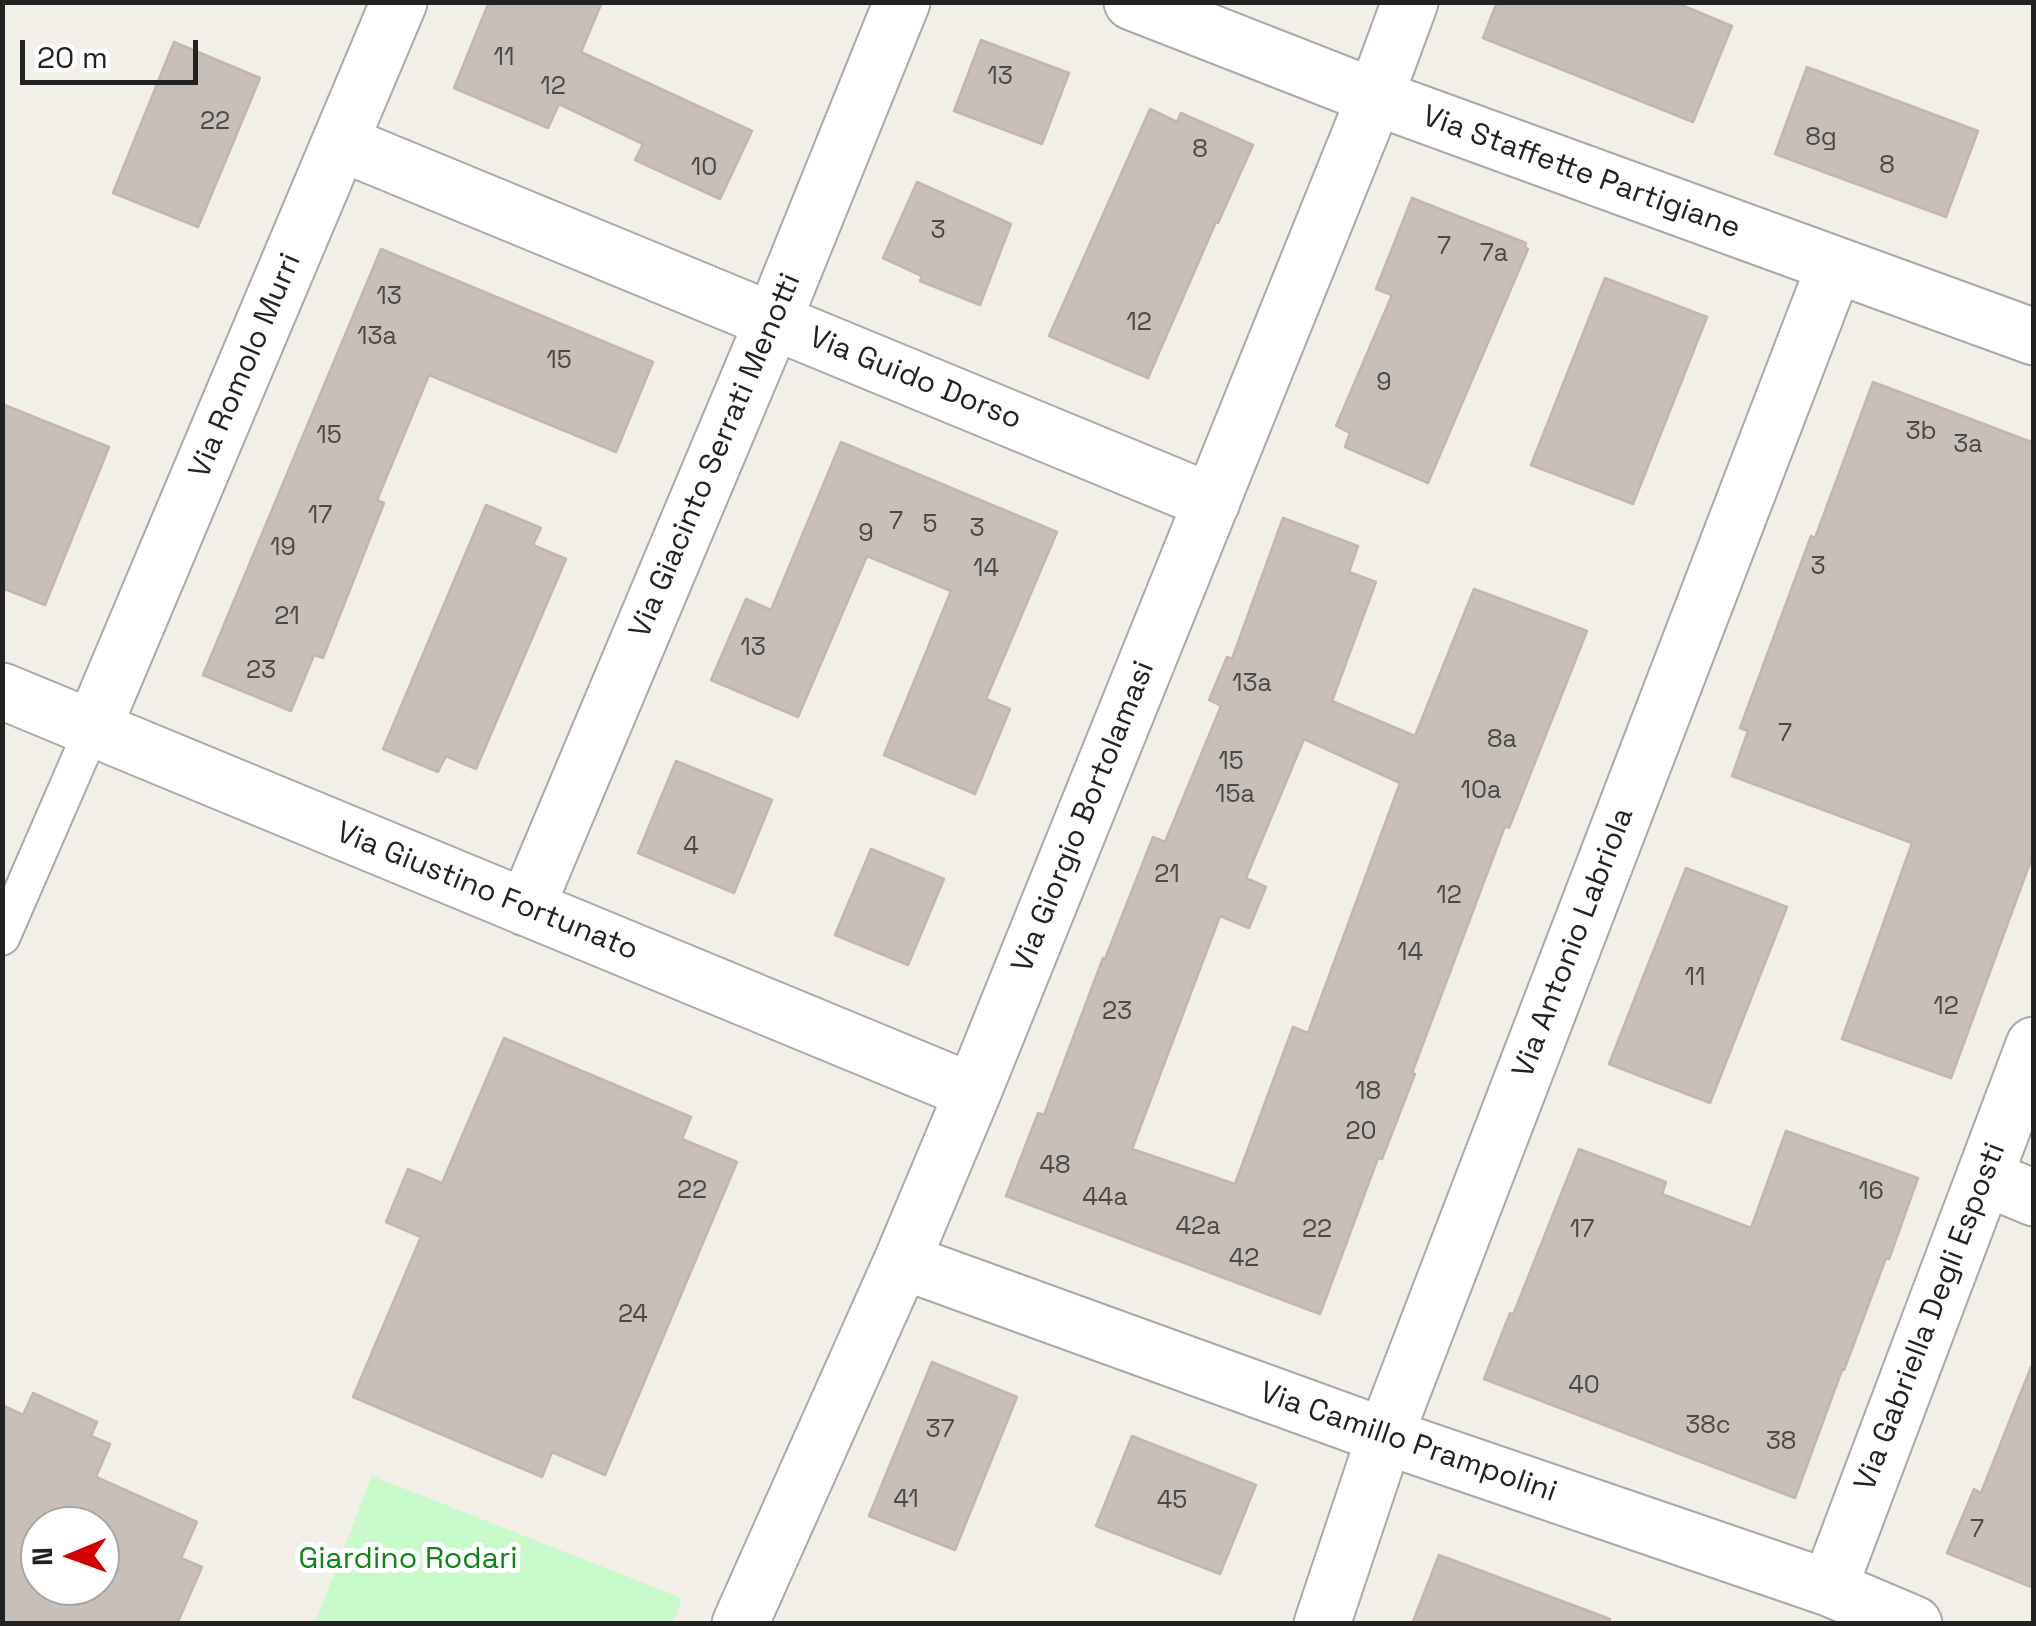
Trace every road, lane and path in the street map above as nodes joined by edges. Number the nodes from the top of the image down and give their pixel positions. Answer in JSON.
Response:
{"nodes":[{"id":1,"x":399,"y":2,"type":"edge"},
{"id":2,"x":902,"y":2,"type":"edge"},
{"id":3,"x":1132,"y":2,"type":"edge"},
{"id":4,"x":1410,"y":2,"type":"edge"},
{"id":5,"x":1375,"y":97,"type":"junction"},
{"id":6,"x":341,"y":142,"type":"junction"},
{"id":7,"x":1834,"y":265,"type":"junction"},
{"id":8,"x":773,"y":321,"type":"junction"},
{"id":9,"x":2034,"y":337,"type":"edge"},
{"id":10,"x":1212,"y":502,"type":"junction"},
{"id":11,"x":2,"y":691,"type":"edge"},
{"id":12,"x":92,"y":730,"type":"junction"},
{"id":13,"x":526,"y":908,"type":"junction"},
{"id":14,"x":2,"y":936,"type":"edge"},
{"id":15,"x":2034,"y":1045,"type":"edge"},
{"id":16,"x":973,"y":1092,"type":"junction"},
{"id":17,"x":1984,"y":1177,"type":"junction"},
{"id":18,"x":2034,"y":1198,"type":"edge"},
{"id":19,"x":902,"y":1261,"type":"junction"},
{"id":20,"x":1385,"y":1436,"type":"junction"},
{"id":21,"x":1829,"y":1588,"type":"junction"},
{"id":22,"x":740,"y":1624,"type":"edge"},
{"id":23,"x":1322,"y":1624,"type":"edge"},
{"id":24,"x":1914,"y":1624,"type":"edge"}],
"edges":[{"from":1,"to":6,"type":"street","name":"Via Romolo Murri"},
{"from":2,"to":8,"type":"street","name":"Via Giacinto Serrati Menotti"},
{"from":3,"to":5,"type":"street","name":"Via Staffette Partigiane"},
{"from":4,"to":5,"type":"street","name":"Via Giorgio Bortolamasi"},
{"from":5,"to":7,"type":"street","name":"Via Staffette Partigiane"},
{"from":5,"to":10,"type":"street","name":"Via Giorgio Bortolamasi"},
{"from":6,"to":8,"type":"street","name":"Via Guido Dorso"},
{"from":6,"to":12,"type":"street","name":"Via Romolo Murri"},
{"from":7,"to":9,"type":"street","name":"Via Staffette Partigiane"},
{"from":7,"to":20,"type":"street","name":"Via Antonio Labriola"},
{"from":8,"to":10,"type":"street","name":"Via Guido Dorso"},
{"from":8,"to":13,"type":"street","name":"Via Giacinto Serrati Menotti"},
{"from":10,"to":16,"type":"street","name":"Via Giorgio Bortolamasi"},
{"from":11,"to":12,"type":"street","name":"Via Giustino Fortunato"},
{"from":12,"to":13,"type":"street","name":"Via Giustino Fortunato"},
{"from":12,"to":14,"type":"lane"},
{"from":13,"to":16,"type":"street","name":"Via Giustino Fortunato"},
{"from":15,"to":17,"type":"street","name":"Via Gabriella Degli Esposti"},
{"from":16,"to":19,"type":"street","name":"Via Giorgio Bortolamasi"},
{"from":17,"to":18,"type":"street"},
{"from":17,"to":21,"type":"street","name":"Via Gabriella Degli Esposti"},
{"from":19,"to":20,"type":"street","name":"Via Camillo Prampolini"},
{"from":19,"to":22,"type":"street","name":"Via Giorgio Bortolamasi"},
{"from":20,"to":21,"type":"street","name":"Via Camillo Prampolini"},
{"from":20,"to":23,"type":"street","name":"Via Antonio Labriola"},
{"from":21,"to":24,"type":"street","name":"Via Camillo Prampolini"}]}
